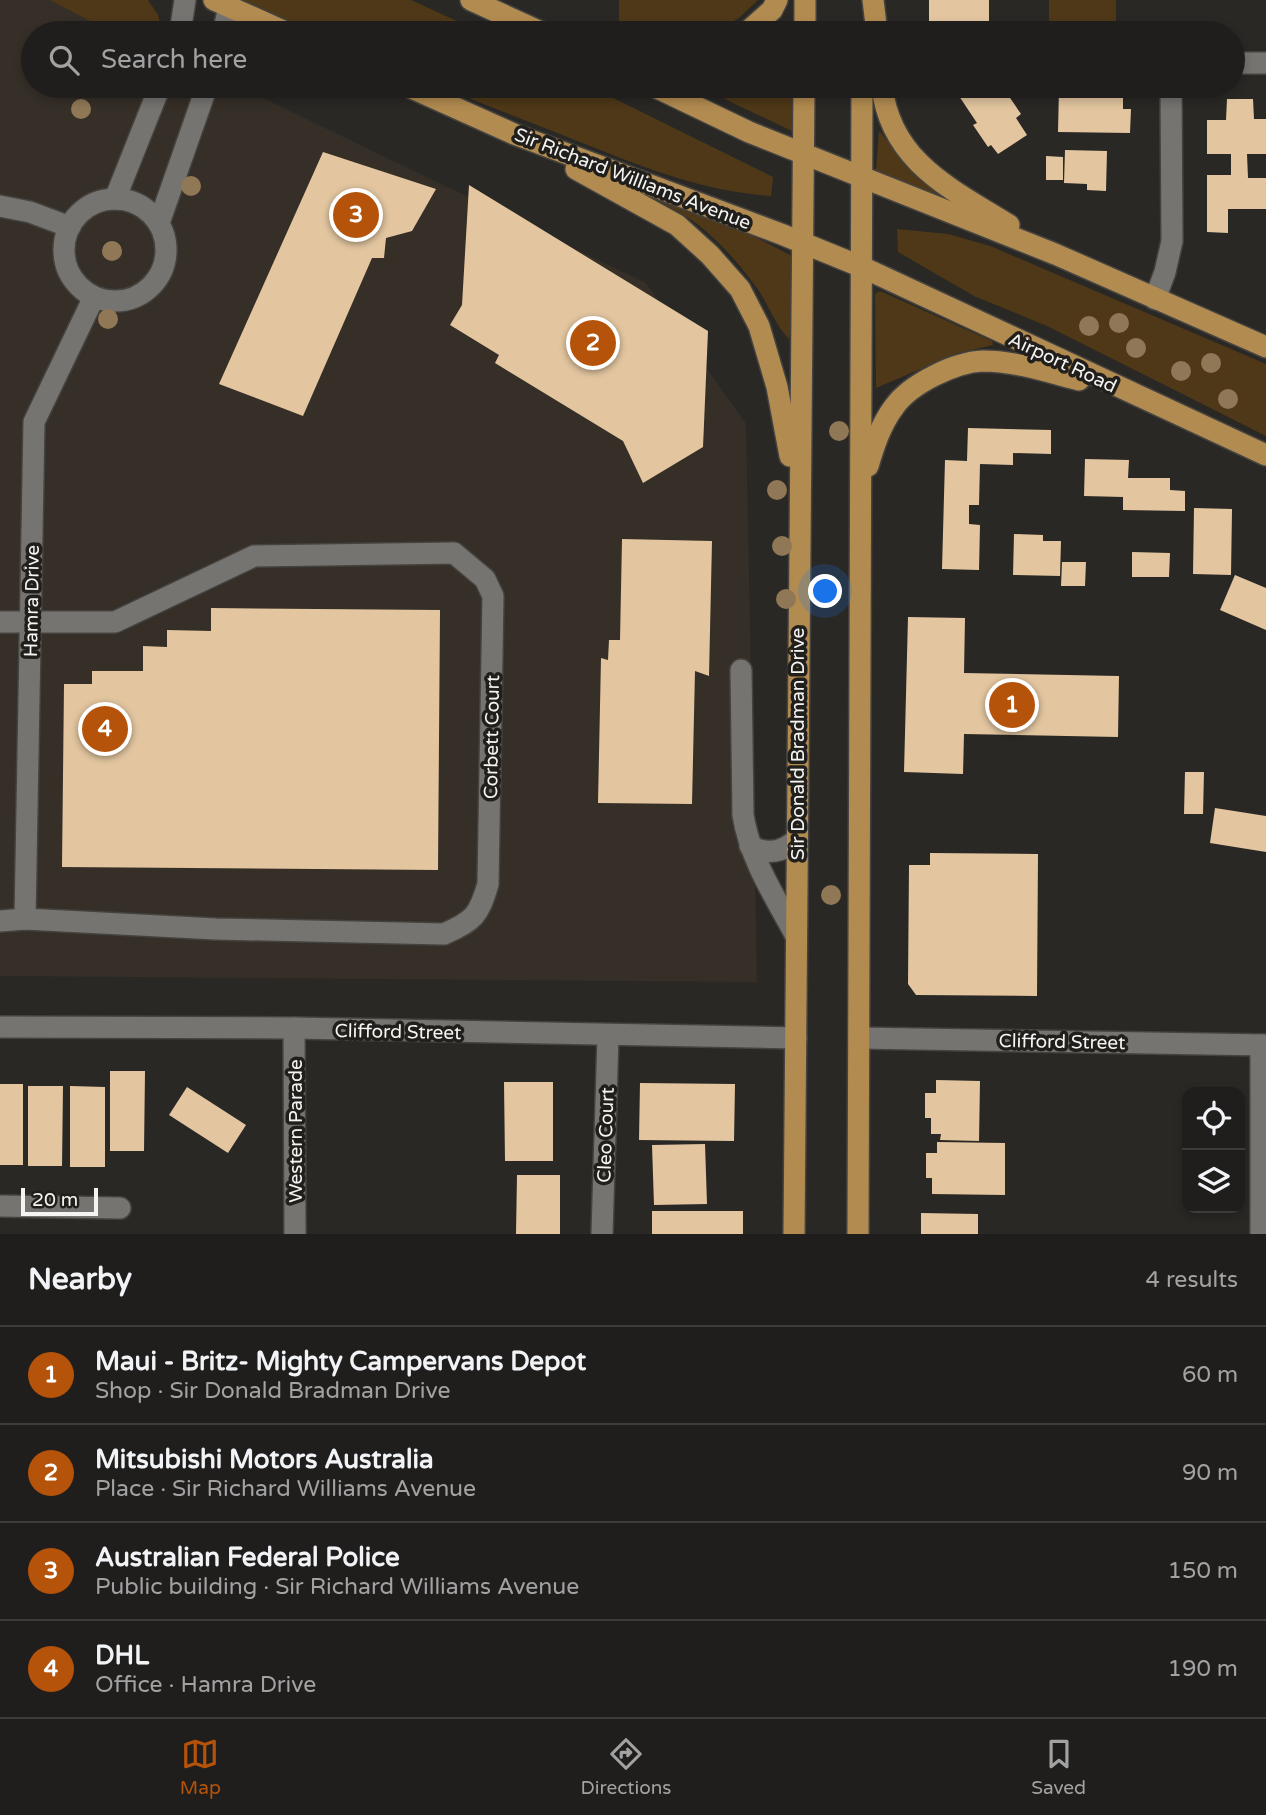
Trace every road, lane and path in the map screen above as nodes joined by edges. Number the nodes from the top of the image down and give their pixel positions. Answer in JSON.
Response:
{"nodes":[{"id":1,"x":185,"y":0,"type":"edge"},
{"id":2,"x":471,"y":0,"type":"edge"},
{"id":3,"x":777,"y":0,"type":"edge"},
{"id":4,"x":805,"y":0,"type":"edge"},
{"id":5,"x":863,"y":0,"type":"edge"},
{"id":6,"x":873,"y":0,"type":"edge"},
{"id":7,"x":224,"y":2,"type":"edge"},
{"id":8,"x":182,"y":21,"type":"edge"},
{"id":9,"x":223,"y":21,"type":"edge"},
{"id":10,"x":263,"y":21,"type":"edge"},
{"id":11,"x":517,"y":21,"type":"edge"},
{"id":12,"x":760,"y":21,"type":"edge"},
{"id":13,"x":804,"y":21,"type":"edge"},
{"id":14,"x":862,"y":21,"type":"edge"},
{"id":15,"x":876,"y":21,"type":"edge"},
{"id":16,"x":1245,"y":63,"type":"edge"},
{"id":17,"x":1266,"y":63,"type":"edge"},
{"id":18,"x":155,"y":98,"type":"edge"},
{"id":19,"x":203,"y":98,"type":"edge"},
{"id":20,"x":434,"y":98,"type":"edge"},
{"id":21,"x":678,"y":98,"type":"edge"},
{"id":22,"x":804,"y":98,"type":"edge"},
{"id":23,"x":862,"y":98,"type":"edge"},
{"id":24,"x":884,"y":98,"type":"edge"},
{"id":25,"x":1171,"y":98,"type":"edge"},
{"id":26,"x":514,"y":134,"type":"junction"},
{"id":27,"x":804,"y":154,"type":"junction"},
{"id":28,"x":863,"y":177,"type":"junction"},
{"id":29,"x":115,"y":199,"type":"junction"},
{"id":30,"x":0,"y":206,"type":"edge"},
{"id":31,"x":159,"y":223,"type":"junction"},
{"id":32,"x":70,"y":227,"type":"junction"},
{"id":33,"x":802,"y":242,"type":"junction"},
{"id":34,"x":1055,"y":254,"type":"junction"},
{"id":35,"x":862,"y":267,"type":"junction"},
{"id":36,"x":94,"y":297,"type":"junction"},
{"id":37,"x":1155,"y":299,"type":"junction"},
{"id":38,"x":1266,"y":347,"type":"edge"},
{"id":39,"x":1132,"y":394,"type":"junction"},
{"id":40,"x":1266,"y":455,"type":"edge"},
{"id":41,"x":861,"y":485,"type":"junction"},
{"id":42,"x":799,"y":531,"type":"junction"},
{"id":43,"x":0,"y":622,"type":"edge"},
{"id":44,"x":30,"y":622,"type":"junction"},
{"id":45,"x":741,"y":670,"type":"dead end"},
{"id":46,"x":797,"y":839,"type":"junction"},
{"id":47,"x":750,"y":846,"type":"junction"},
{"id":48,"x":25,"y":919,"type":"junction"},
{"id":49,"x":0,"y":921,"type":"edge"},
{"id":50,"x":796,"y":936,"type":"junction"},
{"id":51,"x":0,"y":1027,"type":"edge"},
{"id":52,"x":294,"y":1028,"type":"junction"},
{"id":53,"x":608,"y":1036,"type":"junction"},
{"id":54,"x":796,"y":1038,"type":"junction"},
{"id":55,"x":859,"y":1038,"type":"junction"},
{"id":56,"x":1263,"y":1045,"type":"edge"},
{"id":57,"x":0,"y":1206,"type":"edge"},
{"id":58,"x":120,"y":1208,"type":"dead end"},
{"id":59,"x":295,"y":1234,"type":"edge"},
{"id":60,"x":602,"y":1234,"type":"edge"},
{"id":61,"x":794,"y":1234,"type":"edge"},
{"id":62,"x":858,"y":1234,"type":"edge"},
{"id":63,"x":1261,"y":1234,"type":"edge"}],
"edges":[{"from":1,"to":8,"type":"street"},
{"from":2,"to":11,"type":"main road"},
{"from":3,"to":12,"type":"main road"},
{"from":4,"to":13,"type":"main road"},
{"from":5,"to":14,"type":"main road"},
{"from":6,"to":15,"type":"main road"},
{"from":7,"to":9,"type":"street"},
{"from":7,"to":10,"type":"main road"},
{"from":16,"to":17,"type":"street"},
{"from":18,"to":29,"type":"street"},
{"from":19,"to":31,"type":"street"},
{"from":20,"to":26,"type":"main road","name":"Sir Richard Williams Avenue"},
{"from":21,"to":27,"type":"main road"},
{"from":22,"to":27,"type":"main road","name":"Sir Donald Bradman Drive"},
{"from":23,"to":28,"type":"main road"},
{"from":24,"to":34,"type":"main road"},
{"from":25,"to":37,"type":"street"},
{"from":26,"to":33,"type":"main road","name":"Sir Richard Williams Avenue"},
{"from":26,"to":42,"type":"main road"},
{"from":27,"to":28,"type":"main road"},
{"from":27,"to":33,"type":"main road","name":"Sir Donald Bradman Drive"},
{"from":28,"to":34,"type":"main road"},
{"from":28,"to":35,"type":"main road"},
{"from":29,"to":31,"type":"street"},
{"from":29,"to":32,"type":"street"},
{"from":30,"to":32,"type":"street"},
{"from":31,"to":36,"type":"street"},
{"from":32,"to":36,"type":"street"},
{"from":33,"to":35,"type":"main road","name":"Sir Richard Williams Avenue"},
{"from":33,"to":42,"type":"main road","name":"Sir Donald Bradman Drive"},
{"from":34,"to":37,"type":"main road"},
{"from":35,"to":39,"type":"main road","name":"Airport Road"},
{"from":35,"to":41,"type":"main road"},
{"from":36,"to":44,"type":"street","name":"Hamra Drive"},
{"from":37,"to":38,"type":"main road"},
{"from":39,"to":40,"type":"main road","name":"Airport Road"},
{"from":39,"to":41,"type":"main road"},
{"from":41,"to":55,"type":"main road"},
{"from":42,"to":46,"type":"main road","name":"Sir Donald Bradman Drive"},
{"from":43,"to":44,"type":"street","name":"Corbett Court"},
{"from":44,"to":48,"type":"street","name":"Hamra Drive"},
{"from":44,"to":48,"type":"street","name":"Corbett Court"},
{"from":45,"to":47,"type":"street"},
{"from":46,"to":47,"type":"street"},
{"from":46,"to":50,"type":"main road","name":"Sir Donald Bradman Drive"},
{"from":47,"to":50,"type":"street"},
{"from":48,"to":49,"type":"street","name":"Corbett Court"},
{"from":50,"to":54,"type":"main road","name":"Sir Donald Bradman Drive"},
{"from":51,"to":52,"type":"street","name":"Clifford Street"},
{"from":52,"to":53,"type":"street","name":"Clifford Street"},
{"from":52,"to":59,"type":"street","name":"Western Parade"},
{"from":53,"to":54,"type":"street","name":"Clifford Street"},
{"from":53,"to":60,"type":"street","name":"Cleo Court"},
{"from":54,"to":61,"type":"main road","name":"Sir Donald Bradman Drive"},
{"from":55,"to":56,"type":"street","name":"Clifford Street"},
{"from":55,"to":62,"type":"main road"},
{"from":56,"to":63,"type":"street"},
{"from":57,"to":58,"type":"street"}]}
